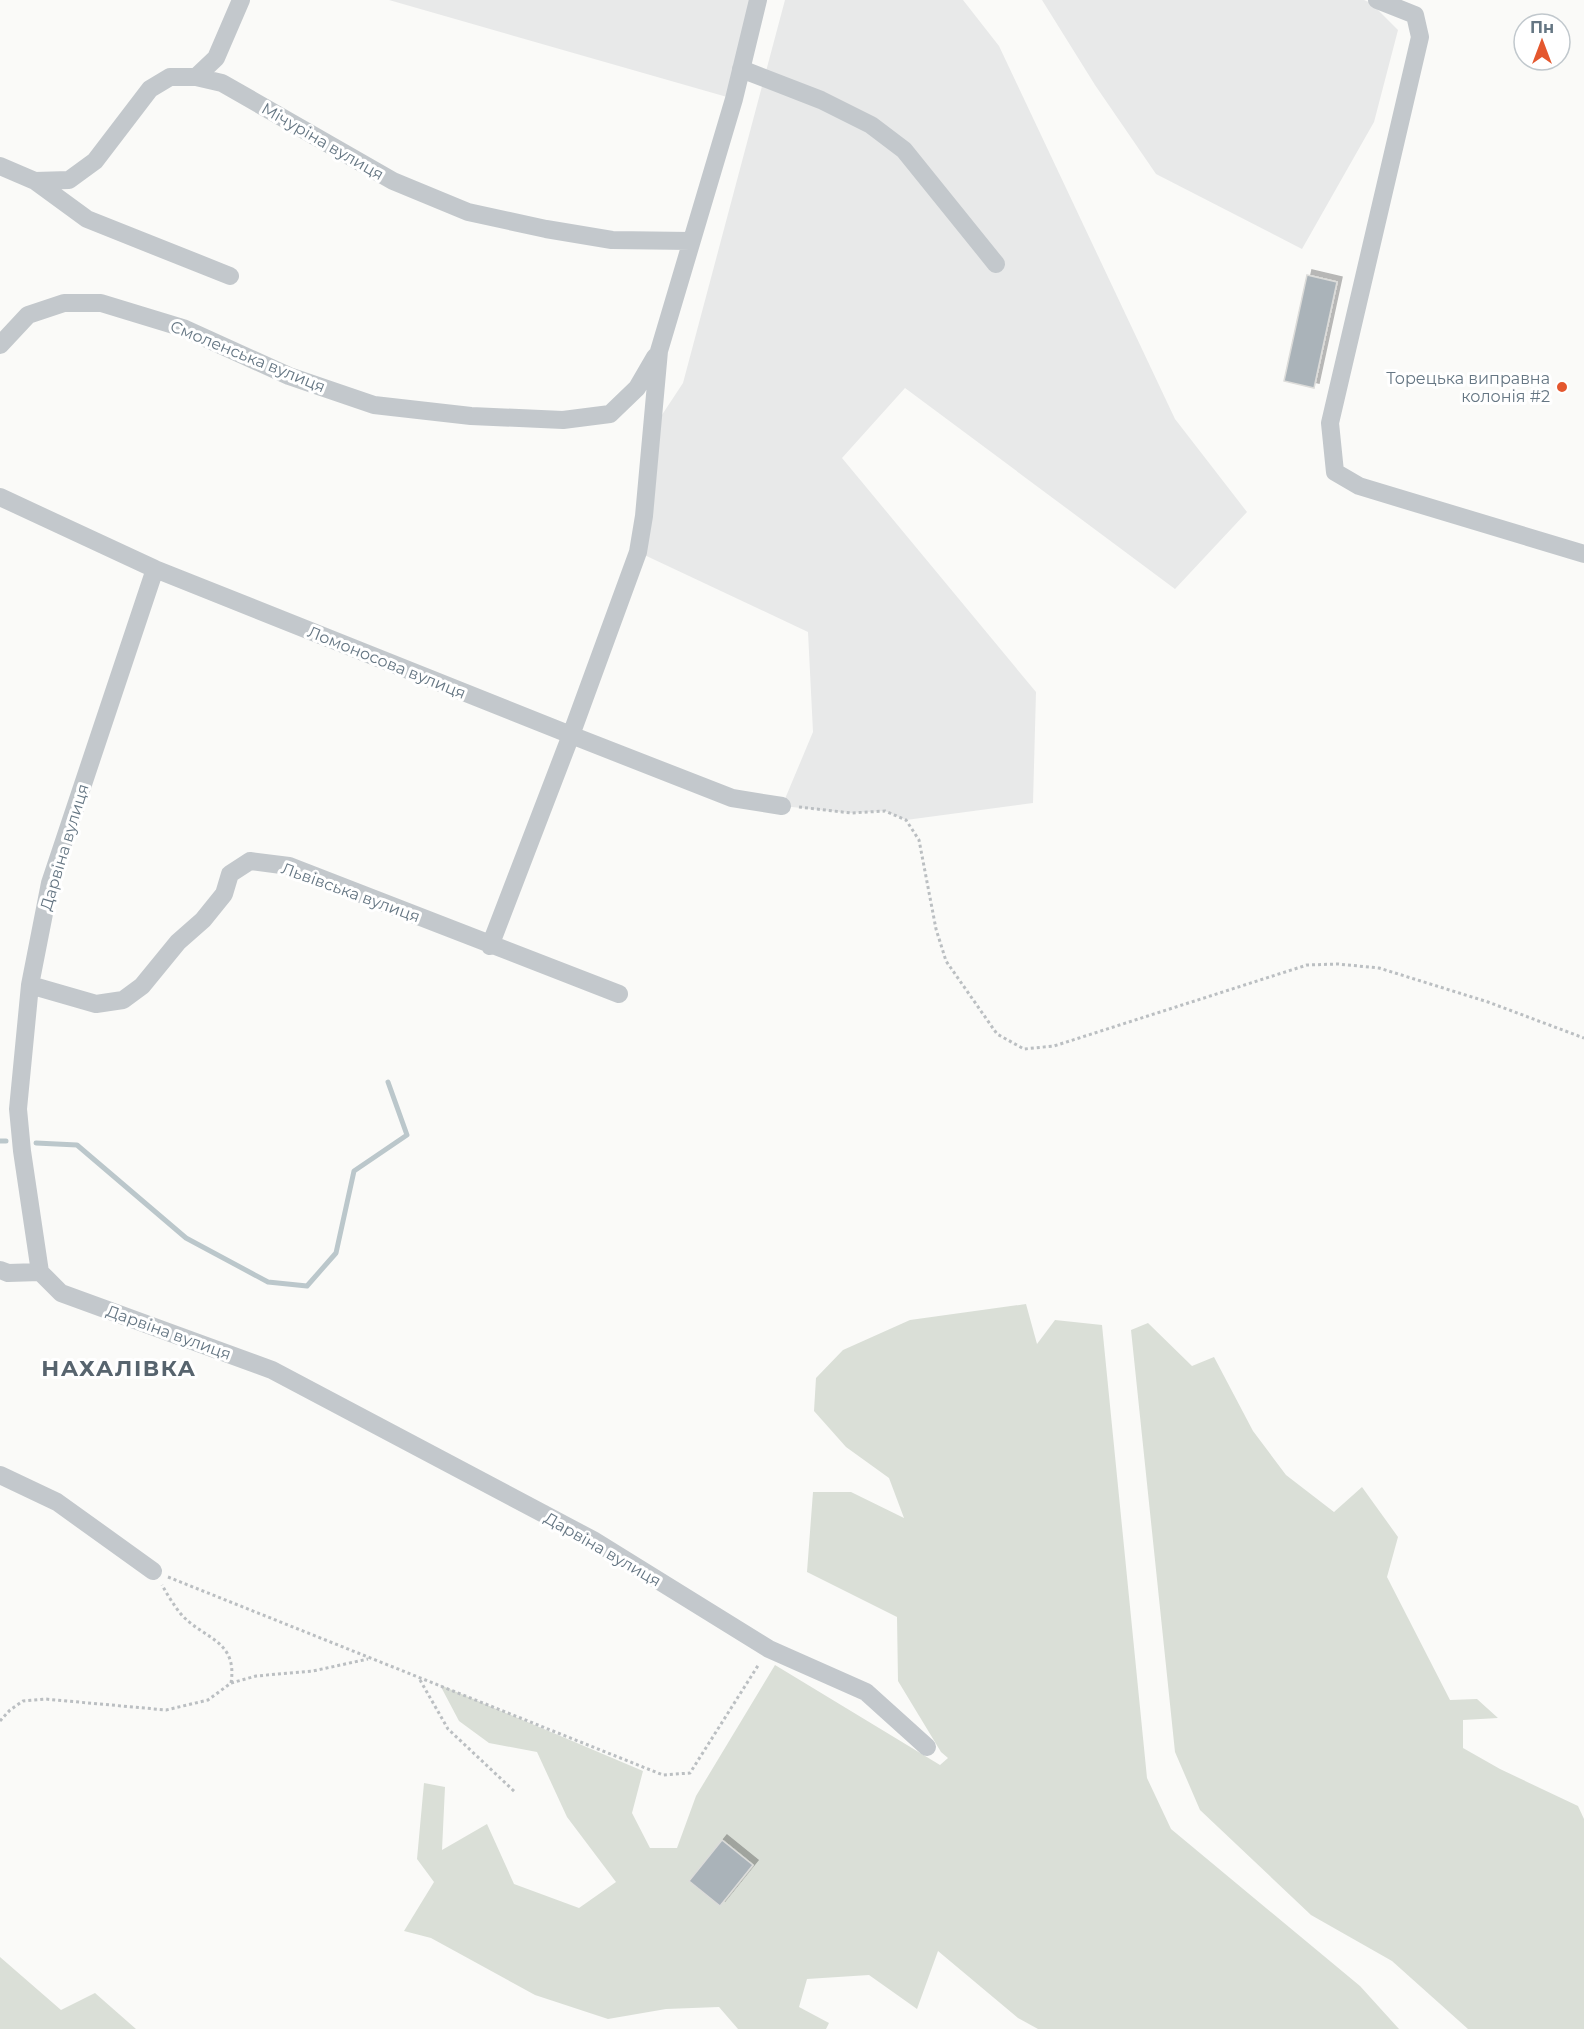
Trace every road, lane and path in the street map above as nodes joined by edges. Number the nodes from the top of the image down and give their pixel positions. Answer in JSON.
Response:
{"nodes":[{"id":1,"x":241,"y":0,"type":"edge"},
{"id":2,"x":758,"y":0,"type":"edge"},
{"id":3,"x":1377,"y":0,"type":"edge"},
{"id":4,"x":741,"y":69,"type":"junction"},
{"id":5,"x":196,"y":77,"type":"junction"},
{"id":6,"x":0,"y":166,"type":"edge"},
{"id":7,"x":35,"y":181,"type":"junction"},
{"id":8,"x":691,"y":241,"type":"junction"},
{"id":9,"x":996,"y":264,"type":"dead end"},
{"id":10,"x":230,"y":276,"type":"dead end"},
{"id":11,"x":0,"y":345,"type":"edge"},
{"id":12,"x":658,"y":351,"type":"junction"},
{"id":13,"x":0,"y":497,"type":"edge"},
{"id":14,"x":1584,"y":554,"type":"edge"},
{"id":15,"x":155,"y":569,"type":"junction"},
{"id":16,"x":571,"y":735,"type":"junction"},
{"id":17,"x":782,"y":806,"type":"joint"},
{"id":18,"x":490,"y":946,"type":"junction"},
{"id":19,"x":30,"y":985,"type":"junction"},
{"id":20,"x":619,"y":994,"type":"dead end"},
{"id":21,"x":1584,"y":1038,"type":"edge"},
{"id":22,"x":0,"y":1270,"type":"edge"},
{"id":23,"x":40,"y":1272,"type":"junction"},
{"id":24,"x":0,"y":1475,"type":"edge"},
{"id":25,"x":153,"y":1571,"type":"junction"},
{"id":26,"x":769,"y":1649,"type":"junction"},
{"id":27,"x":369,"y":1658,"type":"junction"},
{"id":28,"x":419,"y":1678,"type":"junction"},
{"id":29,"x":231,"y":1683,"type":"junction"},
{"id":30,"x":0,"y":1721,"type":"edge"},
{"id":31,"x":927,"y":1748,"type":"dead end"},
{"id":32,"x":515,"y":1792,"type":"dead end"}],
"edges":[{"from":1,"to":5,"type":"street"},
{"from":2,"to":4,"type":"street"},
{"from":3,"to":14,"type":"street"},
{"from":4,"to":8,"type":"street"},
{"from":4,"to":9,"type":"street"},
{"from":5,"to":7,"type":"street","name":"Мічуріна вулиця"},
{"from":5,"to":8,"type":"street","name":"Мічуріна вулиця"},
{"from":6,"to":7,"type":"street","name":"Мічуріна вулиця"},
{"from":7,"to":10,"type":"street"},
{"from":8,"to":12,"type":"street"},
{"from":11,"to":12,"type":"street","name":"Смоленська вулиця"},
{"from":12,"to":16,"type":"street"},
{"from":13,"to":15,"type":"street","name":"Ломоносова вулиця"},
{"from":15,"to":16,"type":"street","name":"Ломоносова вулиця"},
{"from":15,"to":19,"type":"street","name":"Дарвіна вулиця"},
{"from":16,"to":17,"type":"street","name":"Ломоносова вулиця"},
{"from":16,"to":18,"type":"street"},
{"from":17,"to":21,"type":"path"},
{"from":18,"to":19,"type":"street","name":"Львівська вулиця"},
{"from":18,"to":20,"type":"street","name":"Львівська вулиця"},
{"from":19,"to":23,"type":"street","name":"Дарвіна вулиця"},
{"from":22,"to":23,"type":"street"},
{"from":23,"to":26,"type":"street","name":"Дарвіна вулиця"},
{"from":24,"to":25,"type":"street"},
{"from":25,"to":27,"type":"path"},
{"from":25,"to":29,"type":"path"},
{"from":26,"to":28,"type":"path"},
{"from":26,"to":31,"type":"street","name":"Дарвіна вулиця"},
{"from":27,"to":28,"type":"path"},
{"from":27,"to":29,"type":"path"},
{"from":28,"to":32,"type":"path"},
{"from":29,"to":30,"type":"path"}]}
